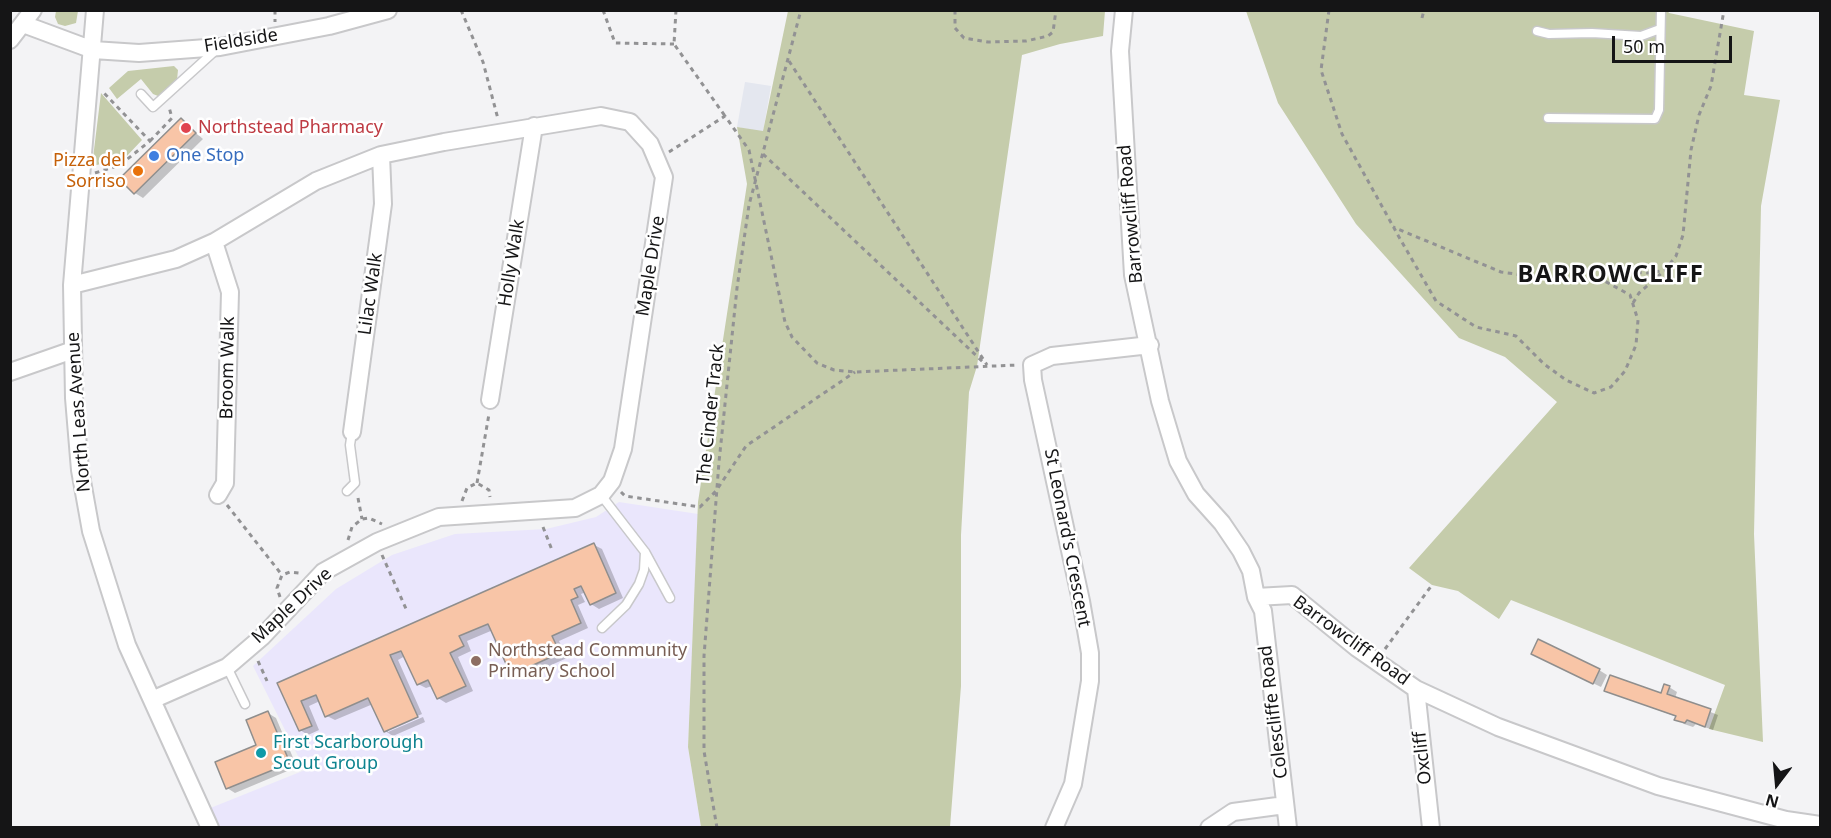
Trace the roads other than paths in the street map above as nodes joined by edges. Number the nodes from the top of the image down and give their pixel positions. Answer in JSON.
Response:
{"nodes":[{"id":1,"x":95,"y":10,"type":"edge"},
{"id":2,"x":388,"y":10,"type":"edge"},
{"id":3,"x":1124,"y":10,"type":"edge"},
{"id":4,"x":1661,"y":10,"type":"edge"},
{"id":5,"x":28,"y":17,"type":"edge"},
{"id":6,"x":1660,"y":29,"type":"junction"},
{"id":7,"x":1537,"y":31,"type":"dead end"},
{"id":8,"x":10,"y":40,"type":"edge"},
{"id":9,"x":220,"y":47,"type":"junction"},
{"id":10,"x":93,"y":50,"type":"junction"},
{"id":11,"x":141,"y":94,"type":"dead end"},
{"id":12,"x":1548,"y":118,"type":"dead end"},
{"id":13,"x":534,"y":126,"type":"junction"},
{"id":14,"x":381,"y":155,"type":"junction"},
{"id":15,"x":214,"y":242,"type":"junction"},
{"id":16,"x":72,"y":285,"type":"junction"},
{"id":17,"x":1149,"y":345,"type":"junction"},
{"id":18,"x":73,"y":350,"type":"junction"},
{"id":19,"x":10,"y":372,"type":"edge"},
{"id":20,"x":489,"y":400,"type":"road end"},
{"id":21,"x":352,"y":432,"type":"joint"},
{"id":22,"x":347,"y":491,"type":"dead end"},
{"id":23,"x":219,"y":495,"type":"road end"},
{"id":24,"x":601,"y":495,"type":"junction"},
{"id":25,"x":645,"y":552,"type":"junction"},
{"id":26,"x":1256,"y":597,"type":"junction"},
{"id":27,"x":670,"y":598,"type":"dead end"},
{"id":28,"x":602,"y":628,"type":"dead end"},
{"id":29,"x":226,"y":667,"type":"junction"},
{"id":30,"x":1416,"y":689,"type":"junction"},
{"id":31,"x":152,"y":700,"type":"junction"},
{"id":32,"x":245,"y":704,"type":"dead end"},
{"id":33,"x":1285,"y":805,"type":"junction"},
{"id":34,"x":1821,"y":825,"type":"edge"},
{"id":35,"x":210,"y":828,"type":"edge"},
{"id":36,"x":1054,"y":828,"type":"edge"},
{"id":37,"x":1209,"y":828,"type":"edge"},
{"id":38,"x":1288,"y":828,"type":"edge"},
{"id":39,"x":1431,"y":828,"type":"edge"}],
"edges":[{"from":1,"to":10,"type":"street","name":"North Leas Avenue"},
{"from":2,"to":9,"type":"street","name":"Fieldside"},
{"from":3,"to":17,"type":"street","name":"Barrowcliff Road"},
{"from":4,"to":6,"type":"lane"},
{"from":5,"to":8,"type":"street"},
{"from":5,"to":10,"type":"street","name":"Fieldside"},
{"from":6,"to":7,"type":"lane"},
{"from":6,"to":12,"type":"lane"},
{"from":9,"to":10,"type":"street","name":"Fieldside"},
{"from":9,"to":11,"type":"lane"},
{"from":10,"to":16,"type":"street","name":"North Leas Avenue"},
{"from":13,"to":14,"type":"street","name":"Maple Drive"},
{"from":13,"to":20,"type":"street","name":"Holly Walk"},
{"from":13,"to":24,"type":"street","name":"Maple Drive"},
{"from":14,"to":15,"type":"street","name":"Maple Drive"},
{"from":14,"to":21,"type":"street","name":"Lilac Walk"},
{"from":15,"to":16,"type":"street","name":"Maple Drive"},
{"from":15,"to":23,"type":"street","name":"Broom Walk"},
{"from":16,"to":18,"type":"street","name":"North Leas Avenue"},
{"from":17,"to":26,"type":"street","name":"Barrowcliff Road"},
{"from":17,"to":36,"type":"street","name":"St Leonard's Crescent"},
{"from":18,"to":19,"type":"street"},
{"from":18,"to":31,"type":"street","name":"North Leas Avenue"},
{"from":21,"to":22,"type":"lane"},
{"from":24,"to":25,"type":"lane"},
{"from":24,"to":29,"type":"street","name":"Maple Drive"},
{"from":25,"to":27,"type":"lane"},
{"from":25,"to":28,"type":"lane"},
{"from":26,"to":30,"type":"street","name":"Barrowcliff Road"},
{"from":26,"to":33,"type":"street","name":"Colescliffe Road"},
{"from":29,"to":31,"type":"street","name":"Maple Drive"},
{"from":29,"to":32,"type":"lane"},
{"from":30,"to":34,"type":"street","name":"Barrowcliff Road"},
{"from":30,"to":39,"type":"street","name":"Oxcliff"},
{"from":31,"to":35,"type":"street","name":"North Leas Avenue"},
{"from":33,"to":37,"type":"street"},
{"from":33,"to":38,"type":"street","name":"Colescliffe Road"}]}
